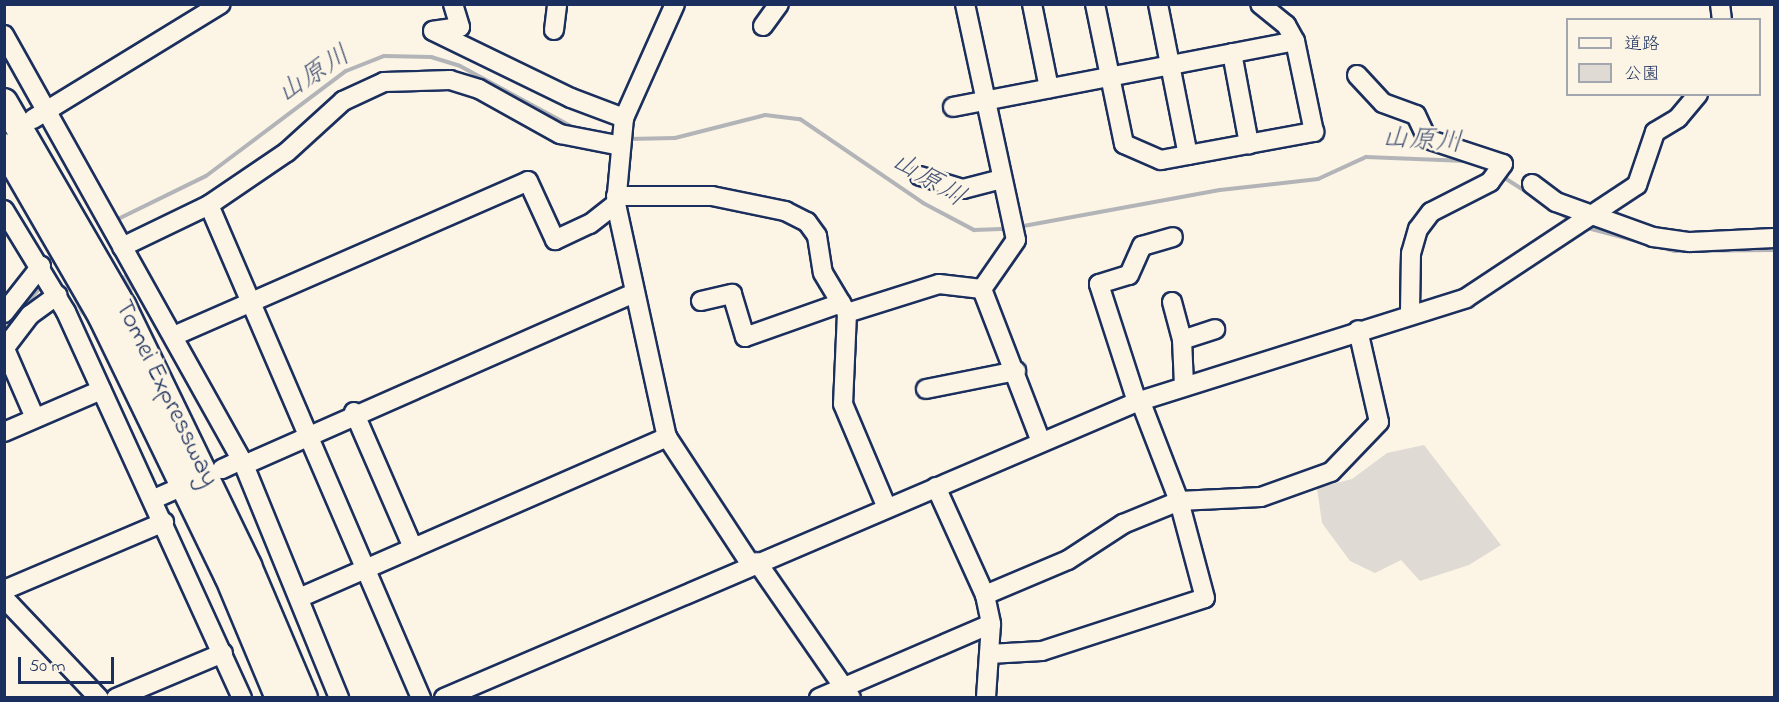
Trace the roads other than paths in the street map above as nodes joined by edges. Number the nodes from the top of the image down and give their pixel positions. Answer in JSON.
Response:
{"nodes":[{"id":1,"x":221,"y":4,"type":"edge"},
{"id":2,"x":453,"y":4,"type":"edge"},
{"id":3,"x":557,"y":4,"type":"edge"},
{"id":4,"x":675,"y":4,"type":"edge"},
{"id":5,"x":779,"y":4,"type":"edge"},
{"id":6,"x":965,"y":4,"type":"edge"},
{"id":7,"x":1032,"y":4,"type":"edge"},
{"id":8,"x":1095,"y":4,"type":"edge"},
{"id":9,"x":1158,"y":4,"type":"edge"},
{"id":10,"x":1260,"y":4,"type":"edge"},
{"id":11,"x":763,"y":26,"type":"dead end"},
{"id":12,"x":554,"y":30,"type":"dead end"},
{"id":13,"x":4,"y":35,"type":"edge"},
{"id":14,"x":1295,"y":41,"type":"junction"},
{"id":15,"x":1232,"y":53,"type":"junction"},
{"id":16,"x":1170,"y":64,"type":"junction"},
{"id":17,"x":1357,"y":75,"type":"dead end"},
{"id":18,"x":1110,"y":76,"type":"junction"},
{"id":19,"x":1049,"y":88,"type":"junction"},
{"id":20,"x":1696,"y":96,"type":"edge"},
{"id":21,"x":986,"y":101,"type":"junction"},
{"id":22,"x":4,"y":102,"type":"edge"},
{"id":23,"x":953,"y":107,"type":"dead end"},
{"id":24,"x":50,"y":110,"type":"junction"},
{"id":25,"x":624,"y":118,"type":"junction"},
{"id":26,"x":33,"y":119,"type":"dead end"},
{"id":27,"x":1249,"y":144,"type":"junction"},
{"id":28,"x":621,"y":146,"type":"junction"},
{"id":29,"x":4,"y":147,"type":"edge"},
{"id":30,"x":1188,"y":155,"type":"junction"},
{"id":31,"x":920,"y":176,"type":"dead end"},
{"id":32,"x":1002,"y":179,"type":"junction"},
{"id":33,"x":1532,"y":184,"type":"dead end"},
{"id":34,"x":616,"y":200,"type":"junction"},
{"id":35,"x":209,"y":205,"type":"junction"},
{"id":36,"x":6,"y":215,"type":"edge"},
{"id":37,"x":1591,"y":216,"type":"junction"},
{"id":38,"x":1173,"y":237,"type":"dead end"},
{"id":39,"x":1774,"y":238,"type":"edge"},
{"id":40,"x":122,"y":247,"type":"junction"},
{"id":41,"x":43,"y":269,"type":"junction"},
{"id":42,"x":982,"y":289,"type":"junction"},
{"id":43,"x":56,"y":292,"type":"junction"},
{"id":44,"x":632,"y":294,"type":"junction"},
{"id":45,"x":701,"y":301,"type":"dead end"},
{"id":46,"x":252,"y":302,"type":"junction"},
{"id":47,"x":1172,"y":302,"type":"dead end"},
{"id":48,"x":844,"y":308,"type":"junction"},
{"id":49,"x":4,"y":313,"type":"edge"},
{"id":50,"x":1410,"y":313,"type":"junction"},
{"id":51,"x":1215,"y":328,"type":"dead end"},
{"id":52,"x":1358,"y":330,"type":"junction"},
{"id":53,"x":176,"y":335,"type":"junction"},
{"id":54,"x":1182,"y":340,"type":"junction"},
{"id":55,"x":5,"y":349,"type":"edge"},
{"id":56,"x":1016,"y":371,"type":"junction"},
{"id":57,"x":1184,"y":385,"type":"junction"},
{"id":58,"x":926,"y":389,"type":"dead end"},
{"id":59,"x":101,"y":390,"type":"junction"},
{"id":60,"x":1138,"y":401,"type":"junction"},
{"id":61,"x":354,"y":412,"type":"junction"},
{"id":62,"x":35,"y":418,"type":"junction"},
{"id":63,"x":4,"y":432,"type":"edge"},
{"id":64,"x":309,"y":434,"type":"junction"},
{"id":65,"x":667,"y":437,"type":"junction"},
{"id":66,"x":1041,"y":442,"type":"junction"},
{"id":67,"x":242,"y":463,"type":"junction"},
{"id":68,"x":222,"y":468,"type":"dead end"},
{"id":69,"x":936,"y":487,"type":"junction"},
{"id":70,"x":172,"y":491,"type":"dead end"},
{"id":71,"x":154,"y":499,"type":"junction"},
{"id":72,"x":1179,"y":501,"type":"junction"},
{"id":73,"x":887,"y":508,"type":"junction"},
{"id":74,"x":164,"y":522,"type":"junction"},
{"id":75,"x":413,"y":548,"type":"junction"},
{"id":76,"x":754,"y":564,"type":"junction"},
{"id":77,"x":365,"y":569,"type":"junction"},
{"id":78,"x":4,"y":590,"type":"edge"},
{"id":79,"x":985,"y":595,"type":"junction"},
{"id":80,"x":299,"y":597,"type":"junction"},
{"id":81,"x":4,"y":598,"type":"edge"},
{"id":82,"x":991,"y":624,"type":"junction"},
{"id":83,"x":223,"y":653,"type":"junction"},
{"id":84,"x":989,"y":654,"type":"junction"},
{"id":85,"x":848,"y":692,"type":"edge"},
{"id":86,"x":420,"y":697,"type":"edge"},
{"id":87,"x":99,"y":698,"type":"edge"},
{"id":88,"x":116,"y":698,"type":"edge"},
{"id":89,"x":243,"y":698,"type":"edge"},
{"id":90,"x":279,"y":698,"type":"edge"},
{"id":91,"x":304,"y":698,"type":"edge"},
{"id":92,"x":339,"y":698,"type":"edge"},
{"id":93,"x":444,"y":698,"type":"edge"},
{"id":94,"x":819,"y":698,"type":"edge"},
{"id":95,"x":986,"y":698,"type":"edge"}],
"edges":[{"from":1,"to":24,"type":"street"},
{"from":2,"to":25,"type":"street"},
{"from":3,"to":12,"type":"street"},
{"from":4,"to":25,"type":"street"},
{"from":5,"to":11,"type":"street"},
{"from":6,"to":21,"type":"street"},
{"from":7,"to":19,"type":"street"},
{"from":8,"to":18,"type":"street"},
{"from":9,"to":16,"type":"street"},
{"from":10,"to":14,"type":"street"},
{"from":13,"to":24,"type":"street"},
{"from":14,"to":15,"type":"street"},
{"from":14,"to":27,"type":"street"},
{"from":15,"to":16,"type":"street"},
{"from":15,"to":27,"type":"street"},
{"from":16,"to":18,"type":"street"},
{"from":16,"to":30,"type":"street"},
{"from":17,"to":50,"type":"street"},
{"from":18,"to":19,"type":"street"},
{"from":18,"to":30,"type":"street"},
{"from":19,"to":21,"type":"street"},
{"from":20,"to":37,"type":"street"},
{"from":21,"to":23,"type":"street"},
{"from":21,"to":32,"type":"street"},
{"from":22,"to":91,"type":"highway","name":"Tomei Expressway"},
{"from":24,"to":26,"type":"street"},
{"from":24,"to":40,"type":"street"},
{"from":25,"to":28,"type":"street"},
{"from":27,"to":30,"type":"street"},
{"from":28,"to":34,"type":"street"},
{"from":28,"to":35,"type":"street"},
{"from":29,"to":90,"type":"highway","name":"Tomei Expressway"},
{"from":31,"to":32,"type":"street"},
{"from":32,"to":42,"type":"street"},
{"from":33,"to":37,"type":"street"},
{"from":34,"to":44,"type":"street"},
{"from":34,"to":46,"type":"street"},
{"from":34,"to":48,"type":"street"},
{"from":35,"to":40,"type":"street"},
{"from":35,"to":46,"type":"street"},
{"from":36,"to":41,"type":"street"},
{"from":37,"to":39,"type":"street"},
{"from":37,"to":50,"type":"street"},
{"from":38,"to":60,"type":"street"},
{"from":40,"to":53,"type":"street"},
{"from":41,"to":43,"type":"street"},
{"from":41,"to":49,"type":"street"},
{"from":42,"to":48,"type":"street"},
{"from":42,"to":56,"type":"street"},
{"from":43,"to":55,"type":"street"},
{"from":43,"to":59,"type":"street"},
{"from":44,"to":61,"type":"street"},
{"from":44,"to":65,"type":"street"},
{"from":45,"to":48,"type":"street"},
{"from":46,"to":53,"type":"street"},
{"from":46,"to":64,"type":"street"},
{"from":47,"to":54,"type":"street"},
{"from":48,"to":73,"type":"street"},
{"from":50,"to":52,"type":"street"},
{"from":51,"to":54,"type":"street"},
{"from":52,"to":57,"type":"street"},
{"from":52,"to":72,"type":"street"},
{"from":53,"to":67,"type":"street"},
{"from":54,"to":57,"type":"street"},
{"from":55,"to":62,"type":"street"},
{"from":56,"to":58,"type":"street"},
{"from":56,"to":66,"type":"street"},
{"from":57,"to":60,"type":"street"},
{"from":59,"to":62,"type":"street"},
{"from":59,"to":71,"type":"street"},
{"from":60,"to":66,"type":"street"},
{"from":60,"to":72,"type":"street"},
{"from":61,"to":64,"type":"street"},
{"from":61,"to":75,"type":"street"},
{"from":62,"to":63,"type":"street"},
{"from":64,"to":67,"type":"street"},
{"from":64,"to":77,"type":"street"},
{"from":65,"to":75,"type":"street"},
{"from":65,"to":76,"type":"street"},
{"from":66,"to":69,"type":"street"},
{"from":67,"to":68,"type":"street"},
{"from":67,"to":80,"type":"street"},
{"from":69,"to":73,"type":"street"},
{"from":69,"to":79,"type":"street"},
{"from":70,"to":71,"type":"street"},
{"from":71,"to":74,"type":"street"},
{"from":72,"to":79,"type":"street"},
{"from":72,"to":84,"type":"street"},
{"from":73,"to":76,"type":"street"},
{"from":74,"to":78,"type":"street"},
{"from":74,"to":83,"type":"street"},
{"from":75,"to":77,"type":"street"},
{"from":76,"to":85,"type":"street"},
{"from":76,"to":93,"type":"street"},
{"from":77,"to":80,"type":"street"},
{"from":77,"to":86,"type":"street"},
{"from":79,"to":82,"type":"street"},
{"from":80,"to":92,"type":"street"},
{"from":81,"to":87,"type":"street"},
{"from":82,"to":84,"type":"street"},
{"from":82,"to":85,"type":"street"},
{"from":83,"to":88,"type":"street"},
{"from":83,"to":89,"type":"street"},
{"from":84,"to":95,"type":"street"},
{"from":85,"to":94,"type":"street"}]}
